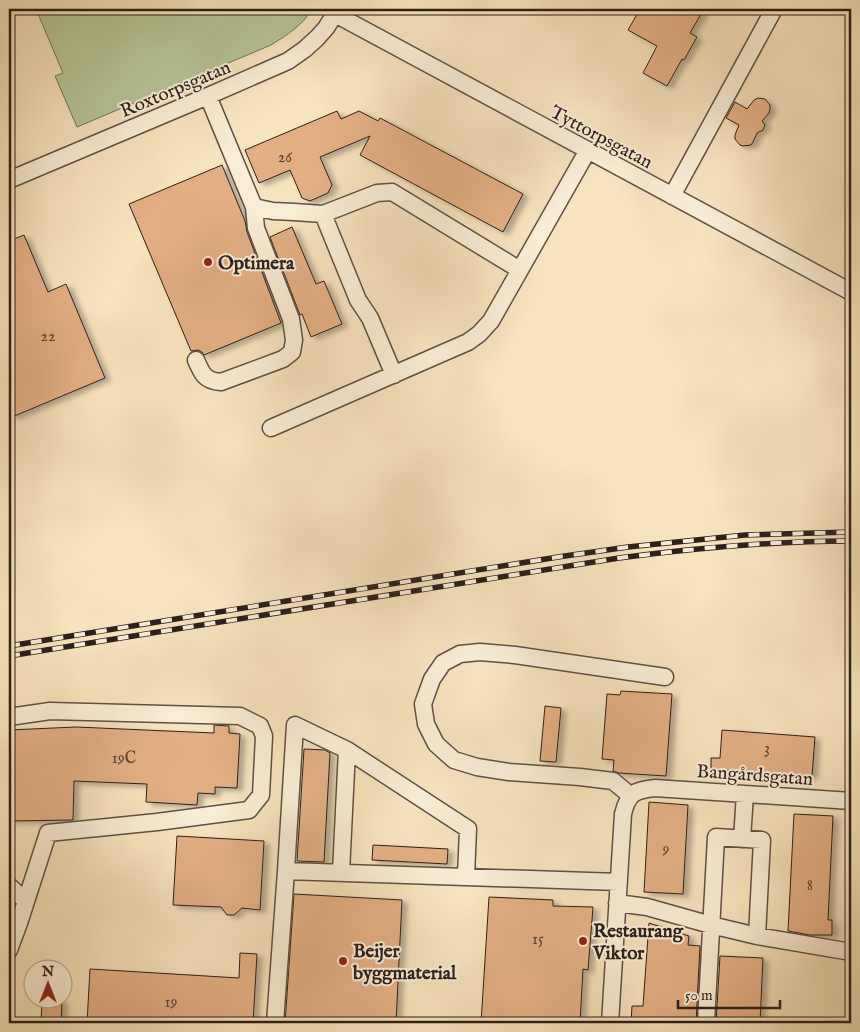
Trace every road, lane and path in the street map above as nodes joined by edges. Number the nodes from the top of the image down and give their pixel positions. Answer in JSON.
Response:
{"nodes":[{"id":1,"x":774,"y":9,"type":"edge"},
{"id":2,"x":336,"y":11,"type":"edge"},
{"id":3,"x":208,"y":96,"type":"junction"},
{"id":4,"x":588,"y":150,"type":"junction"},
{"id":5,"x":9,"y":180,"type":"edge"},
{"id":6,"x":672,"y":196,"type":"junction"},
{"id":7,"x":254,"y":207,"type":"junction"},
{"id":8,"x":323,"y":214,"type":"junction"},
{"id":9,"x":520,"y":270,"type":"junction"},
{"id":10,"x":851,"y":292,"type":"edge"},
{"id":11,"x":196,"y":360,"type":"dead end"},
{"id":12,"x":394,"y":375,"type":"junction"},
{"id":13,"x":271,"y":428,"type":"dead end"},
{"id":14,"x":665,"y":677,"type":"dead end"},
{"id":15,"x":9,"y":717,"type":"edge"},
{"id":16,"x":347,"y":750,"type":"junction"},
{"id":17,"x":745,"y":794,"type":"junction"},
{"id":18,"x":630,"y":796,"type":"junction"},
{"id":19,"x":851,"y":801,"type":"edge"},
{"id":20,"x":742,"y":839,"type":"junction"},
{"id":21,"x":286,"y":871,"type":"junction"},
{"id":22,"x":341,"y":872,"type":"junction"},
{"id":23,"x":466,"y":876,"type":"junction"},
{"id":24,"x":619,"y":882,"type":"junction"},
{"id":25,"x":9,"y":886,"type":"edge"},
{"id":26,"x":26,"y":901,"type":"junction"},
{"id":27,"x":617,"y":903,"type":"junction"},
{"id":28,"x":711,"y":925,"type":"junction"},
{"id":29,"x":757,"y":936,"type":"junction"},
{"id":30,"x":9,"y":950,"type":"edge"},
{"id":31,"x":851,"y":952,"type":"edge"},
{"id":32,"x":275,"y":1023,"type":"edge"},
{"id":33,"x":610,"y":1023,"type":"edge"},
{"id":34,"x":706,"y":1023,"type":"edge"}],
"edges":[{"from":1,"to":6,"type":"street"},
{"from":2,"to":3,"type":"street","name":"Roxtorpsgatan"},
{"from":2,"to":4,"type":"street","name":"Tyttorpsgatan"},
{"from":3,"to":5,"type":"street","name":"Roxtorpsgatan"},
{"from":3,"to":7,"type":"street"},
{"from":4,"to":6,"type":"street","name":"Tyttorpsgatan"},
{"from":4,"to":9,"type":"street"},
{"from":6,"to":10,"type":"street","name":"Tyttorpsgatan"},
{"from":7,"to":8,"type":"street"},
{"from":7,"to":11,"type":"street"},
{"from":8,"to":9,"type":"street"},
{"from":8,"to":12,"type":"street"},
{"from":9,"to":12,"type":"street"},
{"from":12,"to":13,"type":"street"},
{"from":14,"to":18,"type":"street"},
{"from":15,"to":26,"type":"street"},
{"from":16,"to":21,"type":"street"},
{"from":16,"to":22,"type":"street"},
{"from":16,"to":23,"type":"street"},
{"from":17,"to":18,"type":"street","name":"Bangårdsgatan"},
{"from":17,"to":19,"type":"street","name":"Bangårdsgatan"},
{"from":17,"to":20,"type":"street"},
{"from":18,"to":24,"type":"street"},
{"from":20,"to":28,"type":"street"},
{"from":20,"to":29,"type":"street"},
{"from":21,"to":22,"type":"street"},
{"from":21,"to":32,"type":"street"},
{"from":22,"to":23,"type":"street"},
{"from":23,"to":24,"type":"street"},
{"from":24,"to":27,"type":"street"},
{"from":25,"to":26,"type":"street"},
{"from":26,"to":30,"type":"street"},
{"from":27,"to":28,"type":"street"},
{"from":27,"to":33,"type":"street"},
{"from":28,"to":29,"type":"street"},
{"from":28,"to":34,"type":"street"},
{"from":29,"to":31,"type":"street"}]}
